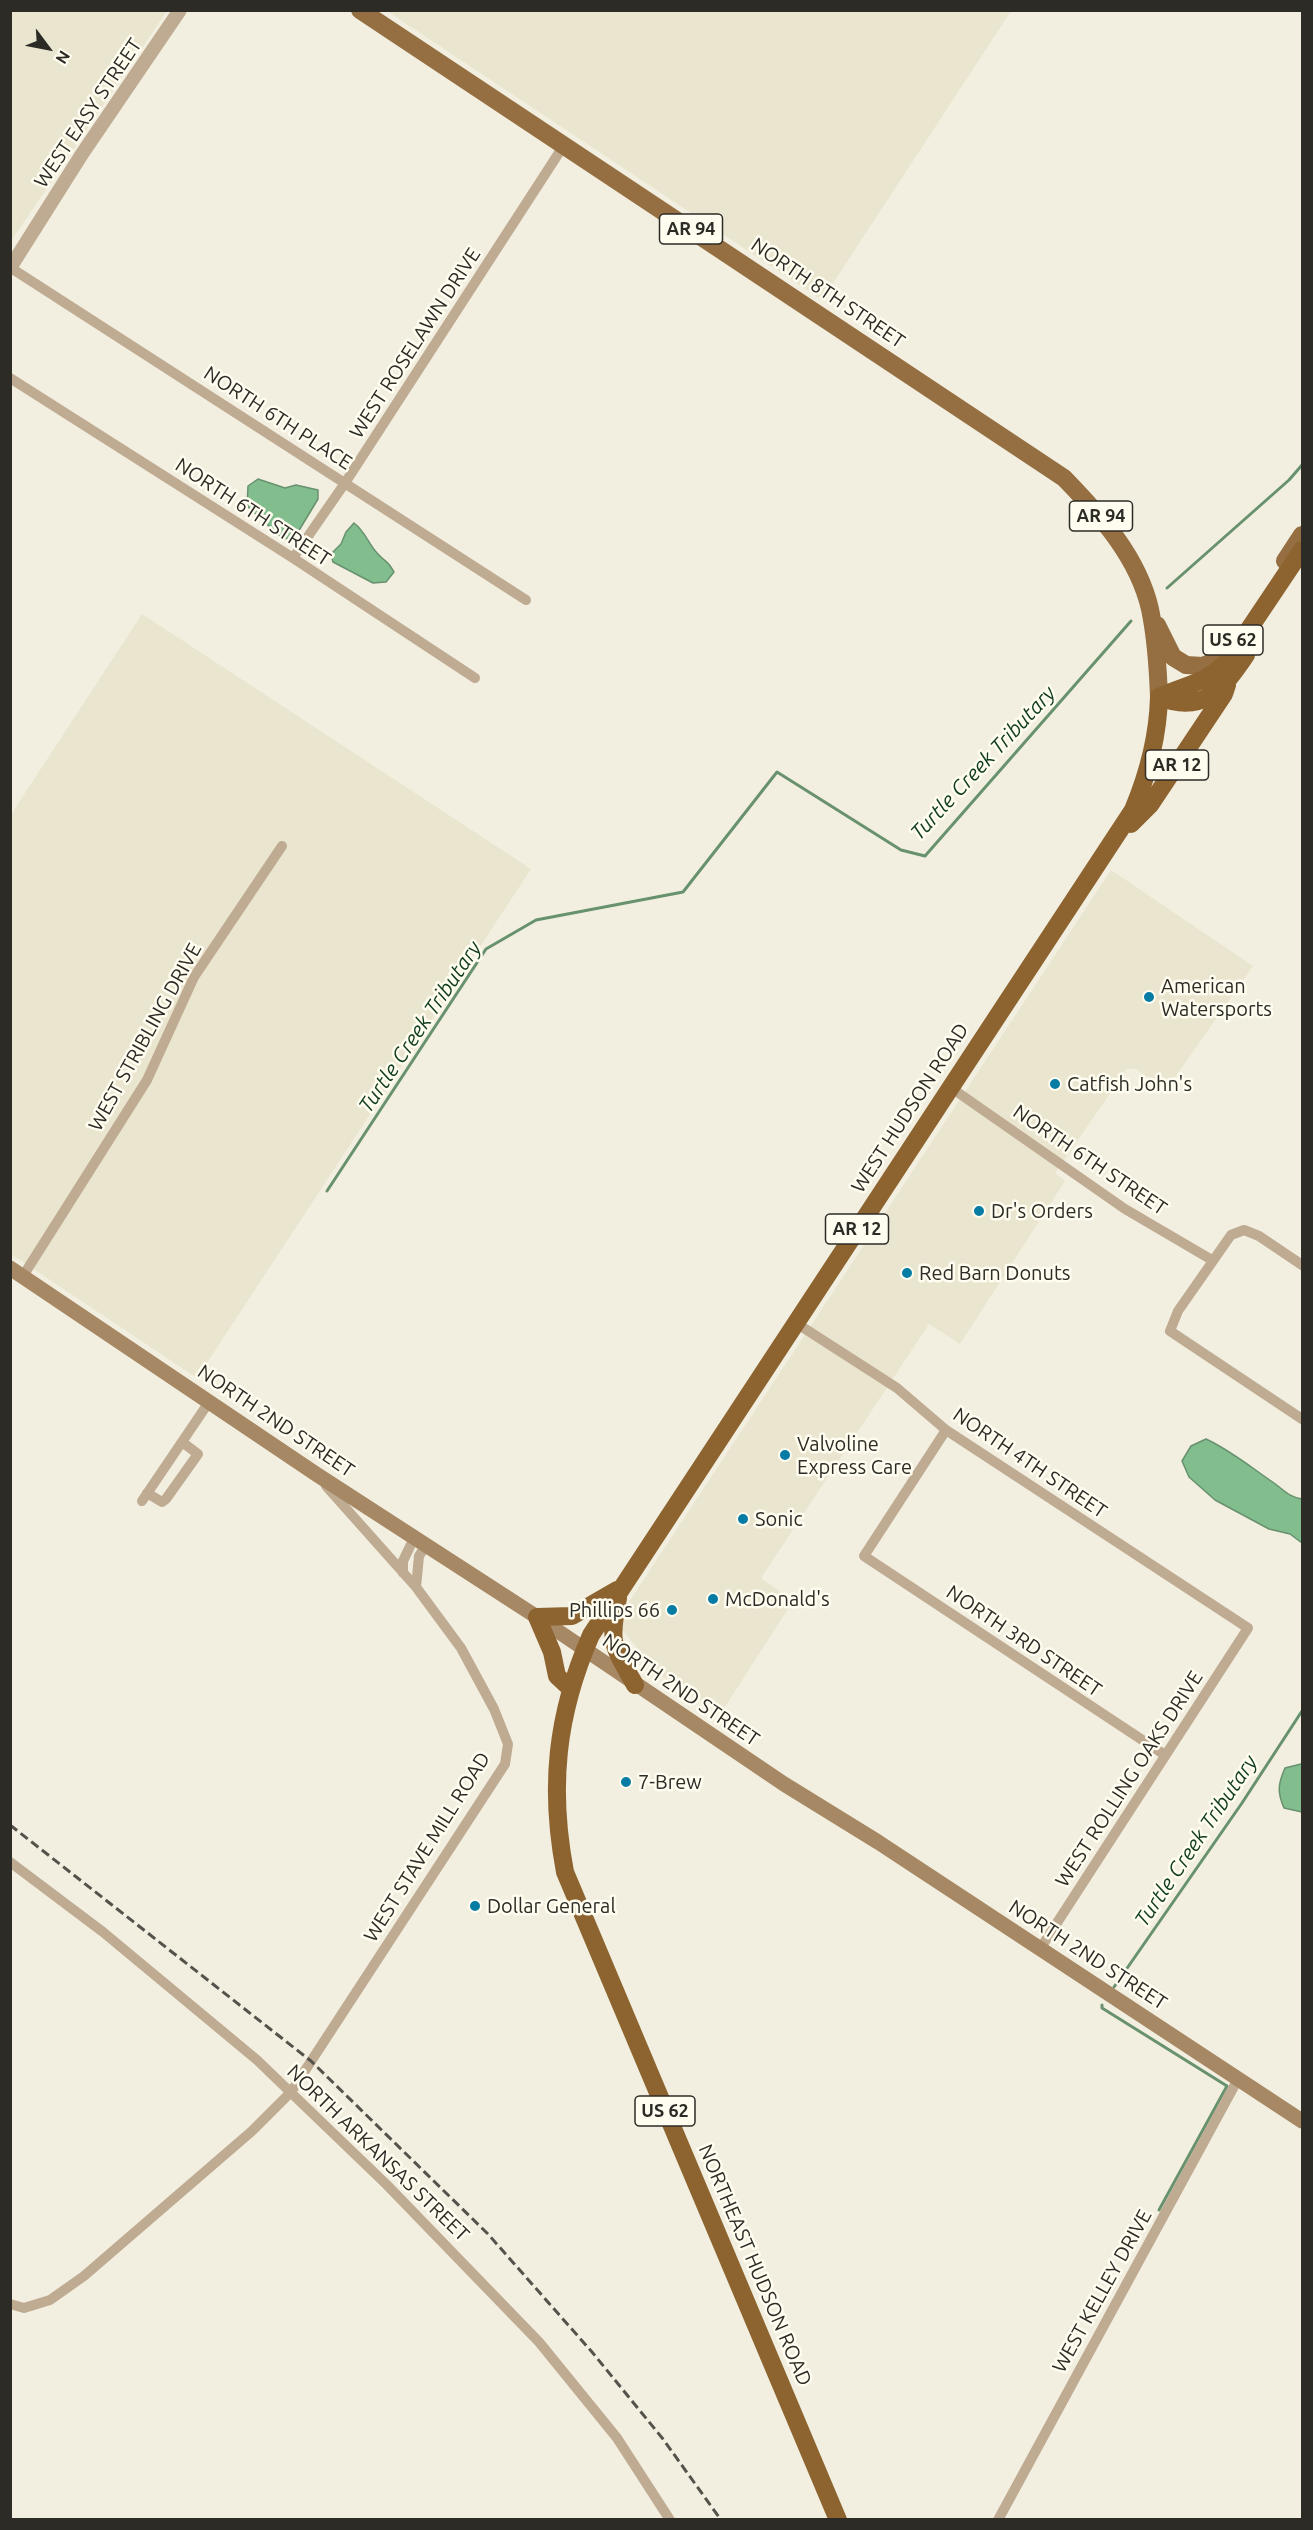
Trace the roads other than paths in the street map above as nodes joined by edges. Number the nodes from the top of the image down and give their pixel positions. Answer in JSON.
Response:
{"nodes":[{"id":1,"x":180,"y":10,"type":"edge"},
{"id":2,"x":360,"y":10,"type":"edge"},
{"id":3,"x":564,"y":145,"type":"junction"},
{"id":4,"x":11,"y":268,"type":"edge"},
{"id":5,"x":10,"y":378,"type":"edge"},
{"id":6,"x":345,"y":483,"type":"junction"},
{"id":7,"x":1302,"y":535,"type":"edge"},
{"id":8,"x":1302,"y":550,"type":"edge"},
{"id":9,"x":293,"y":558,"type":"junction"},
{"id":10,"x":1302,"y":569,"type":"edge"},
{"id":11,"x":526,"y":600,"type":"dead end"},
{"id":12,"x":1150,"y":610,"type":"junction"},
{"id":13,"x":475,"y":678,"type":"dead end"},
{"id":14,"x":1228,"y":681,"type":"junction"},
{"id":15,"x":1159,"y":698,"type":"junction"},
{"id":16,"x":1114,"y":840,"type":"junction"},
{"id":17,"x":282,"y":846,"type":"dead end"},
{"id":18,"x":950,"y":1087,"type":"junction"},
{"id":19,"x":1212,"y":1260,"type":"junction"},
{"id":20,"x":1302,"y":1265,"type":"edge"},
{"id":21,"x":17,"y":1272,"type":"edge"},
{"id":22,"x":796,"y":1323,"type":"junction"},
{"id":23,"x":209,"y":1402,"type":"junction"},
{"id":24,"x":1302,"y":1419,"type":"edge"},
{"id":25,"x":946,"y":1430,"type":"junction"},
{"id":26,"x":182,"y":1442,"type":"junction"},
{"id":27,"x":316,"y":1474,"type":"junction"},
{"id":28,"x":420,"y":1541,"type":"junction"},
{"id":29,"x":403,"y":1573,"type":"junction"},
{"id":30,"x":416,"y":1587,"type":"junction"},
{"id":31,"x":621,"y":1588,"type":"junction"},
{"id":32,"x":537,"y":1617,"type":"junction"},
{"id":33,"x":1248,"y":1628,"type":"joint"},
{"id":34,"x":584,"y":1650,"type":"junction"},
{"id":35,"x":635,"y":1685,"type":"junction"},
{"id":36,"x":571,"y":1689,"type":"junction"},
{"id":37,"x":1165,"y":1755,"type":"junction"},
{"id":38,"x":10,"y":1862,"type":"edge"},
{"id":39,"x":1040,"y":1949,"type":"junction"},
{"id":40,"x":1238,"y":2079,"type":"junction"},
{"id":41,"x":291,"y":2092,"type":"junction"},
{"id":42,"x":1302,"y":2121,"type":"edge"},
{"id":43,"x":10,"y":2304,"type":"edge"},
{"id":44,"x":670,"y":2520,"type":"edge"},
{"id":45,"x":838,"y":2520,"type":"edge"},
{"id":46,"x":998,"y":2520,"type":"edge"}],
"edges":[{"from":1,"to":4,"type":"street","name":"WEST EASY STREET"},
{"from":2,"to":3,"type":"main road","name":"NORTH 8TH STREET","number":"AR 94"},
{"from":3,"to":6,"type":"street","name":"WEST ROSELAWN DRIVE"},
{"from":3,"to":12,"type":"main road","name":"NORTH 8TH STREET","number":"AR 94"},
{"from":4,"to":6,"type":"street","name":"NORTH 6TH PLACE"},
{"from":5,"to":9,"type":"street","name":"NORTH 6TH STREET"},
{"from":6,"to":9,"type":"street","name":"WEST ROSELAWN DRIVE"},
{"from":6,"to":11,"type":"street","name":"NORTH 6TH PLACE"},
{"from":7,"to":12,"type":"main road","number":"US 62"},
{"from":8,"to":15,"type":"highway","number":"US 62"},
{"from":9,"to":13,"type":"street","name":"NORTH 6TH STREET"},
{"from":10,"to":14,"type":"highway","number":"US 62"},
{"from":12,"to":15,"type":"main road","name":"NORTH 8TH STREET","number":"AR 94"},
{"from":14,"to":15,"type":"highway"},
{"from":14,"to":16,"type":"highway","number":"AR 12"},
{"from":15,"to":16,"type":"highway","name":"WEST HUDSON ROAD","number":"AR 12"},
{"from":16,"to":18,"type":"highway","name":"WEST HUDSON ROAD","number":"AR 12"},
{"from":17,"to":21,"type":"street","name":"WEST STRIBLING DRIVE"},
{"from":18,"to":19,"type":"street","name":"NORTH 6TH STREET"},
{"from":18,"to":22,"type":"highway","name":"WEST HUDSON ROAD","number":"AR 12"},
{"from":19,"to":20,"type":"street"},
{"from":19,"to":24,"type":"street"},
{"from":21,"to":23,"type":"main road","name":"NORTH 2ND STREET"},
{"from":22,"to":25,"type":"street","name":"NORTH 4TH STREET"},
{"from":22,"to":31,"type":"highway","name":"WEST HUDSON ROAD","number":"AR 12"},
{"from":23,"to":26,"type":"street"},
{"from":23,"to":27,"type":"main road","name":"NORTH 2ND STREET"},
{"from":25,"to":33,"type":"street","name":"NORTH 4TH STREET"},
{"from":25,"to":37,"type":"street","name":"NORTH 3RD STREET"},
{"from":26,"to":26,"type":"street"},
{"from":27,"to":28,"type":"main road","name":"NORTH 2ND STREET"},
{"from":27,"to":29,"type":"street","name":"WEST STAVE MILL ROAD"},
{"from":28,"to":29,"type":"street"},
{"from":28,"to":30,"type":"street"},
{"from":28,"to":32,"type":"main road","name":"NORTH 2ND STREET"},
{"from":29,"to":30,"type":"street","name":"WEST STAVE MILL ROAD"},
{"from":30,"to":41,"type":"street","name":"WEST STAVE MILL ROAD"},
{"from":31,"to":32,"type":"highway","number":"AR 12"},
{"from":31,"to":34,"type":"highway","name":"WEST HUDSON ROAD","number":"AR 12"},
{"from":31,"to":35,"type":"highway"},
{"from":32,"to":34,"type":"main road","name":"NORTH 2ND STREET"},
{"from":32,"to":36,"type":"highway"},
{"from":33,"to":37,"type":"street","name":"WEST ROLLING OAKS DRIVE"},
{"from":34,"to":35,"type":"main road","name":"NORTH 2ND STREET"},
{"from":34,"to":36,"type":"highway","name":"NORTHEAST HUDSON ROAD","number":"US 62"},
{"from":35,"to":39,"type":"main road","name":"NORTH 2ND STREET"},
{"from":36,"to":45,"type":"highway","name":"NORTHEAST HUDSON ROAD","number":"US 62"},
{"from":37,"to":39,"type":"street","name":"WEST ROLLING OAKS DRIVE"},
{"from":38,"to":41,"type":"street","name":"NORTH ARKANSAS STREET"},
{"from":39,"to":40,"type":"main road","name":"NORTH 2ND STREET"},
{"from":40,"to":42,"type":"main road","name":"NORTH 2ND STREET"},
{"from":40,"to":46,"type":"street","name":"WEST KELLEY DRIVE"},
{"from":41,"to":43,"type":"street","name":"WEST STAVE MILL ROAD"},
{"from":41,"to":44,"type":"street","name":"NORTH ARKANSAS STREET"}]}
